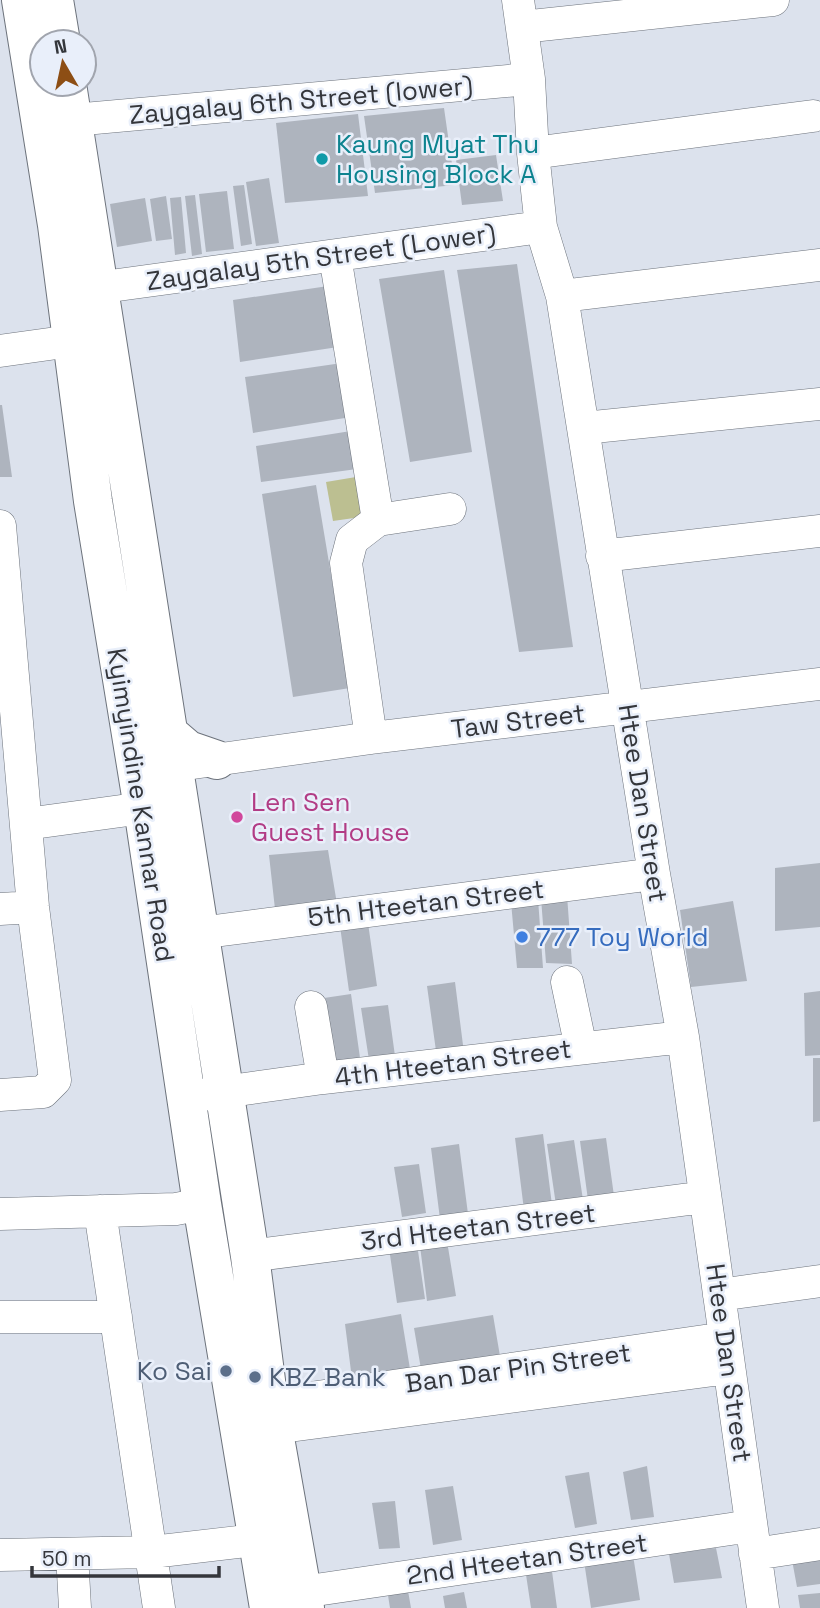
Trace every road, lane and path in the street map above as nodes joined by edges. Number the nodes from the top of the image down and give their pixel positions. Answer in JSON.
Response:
{"nodes":[{"id":1,"x":21,"y":0,"type":"edge"},
{"id":2,"x":54,"y":0,"type":"edge"},
{"id":3,"x":773,"y":0,"type":"edge"},
{"id":4,"x":520,"y":14,"type":"edge"},
{"id":5,"x":59,"y":28,"type":"edge"},
{"id":6,"x":529,"y":79,"type":"junction"},
{"id":7,"x":70,"y":102,"type":"edge"},
{"id":8,"x":813,"y":116,"type":"dead end"},
{"id":9,"x":533,"y":153,"type":"junction"},
{"id":10,"x":64,"y":165,"type":"junction"},
{"id":11,"x":541,"y":227,"type":"junction"},
{"id":12,"x":335,"y":256,"type":"junction"},
{"id":13,"x":820,"y":265,"type":"edge"},
{"id":14,"x":83,"y":290,"type":"junction"},
{"id":15,"x":562,"y":296,"type":"junction"},
{"id":16,"x":71,"y":341,"type":"junction"},
{"id":17,"x":0,"y":351,"type":"edge"},
{"id":18,"x":820,"y":404,"type":"edge"},
{"id":19,"x":584,"y":428,"type":"junction"},
{"id":20,"x":450,"y":509,"type":"dead end"},
{"id":21,"x":378,"y":520,"type":"junction"},
{"id":22,"x":0,"y":526,"type":"edge"},
{"id":23,"x":820,"y":531,"type":"edge"},
{"id":24,"x":602,"y":556,"type":"junction"},
{"id":25,"x":149,"y":608,"type":"junction"},
{"id":26,"x":111,"y":613,"type":"junction"},
{"id":27,"x":4,"y":620,"type":"edge"},
{"id":28,"x":820,"y":684,"type":"edge"},
{"id":29,"x":628,"y":708,"type":"junction"},
{"id":30,"x":371,"y":738,"type":"junction"},
{"id":31,"x":217,"y":760,"type":"junction"},
{"id":32,"x":165,"y":775,"type":"junction"},
{"id":33,"x":26,"y":824,"type":"junction"},
{"id":34,"x":654,"y":874,"type":"junction"},
{"id":35,"x":33,"y":907,"type":"junction"},
{"id":36,"x":0,"y":909,"type":"edge"},
{"id":37,"x":199,"y":933,"type":"junction"},
{"id":38,"x":567,"y":982,"type":"dead end"},
{"id":39,"x":311,"y":1007,"type":"dead end"},
{"id":40,"x":683,"y":1037,"type":"junction"},
{"id":41,"x":581,"y":1048,"type":"junction"},
{"id":42,"x":323,"y":1078,"type":"junction"},
{"id":43,"x":224,"y":1093,"type":"junction"},
{"id":44,"x":0,"y":1095,"type":"edge"},
{"id":45,"x":186,"y":1096,"type":"junction"},
{"id":46,"x":705,"y":1197,"type":"junction"},
{"id":47,"x":202,"y":1204,"type":"junction"},
{"id":48,"x":100,"y":1211,"type":"junction"},
{"id":49,"x":0,"y":1214,"type":"edge"},
{"id":50,"x":250,"y":1256,"type":"junction"},
{"id":51,"x":820,"y":1281,"type":"edge"},
{"id":52,"x":719,"y":1294,"type":"junction"},
{"id":53,"x":0,"y":1317,"type":"edge"},
{"id":54,"x":116,"y":1317,"type":"junction"},
{"id":55,"x":727,"y":1353,"type":"junction"},
{"id":56,"x":271,"y":1416,"type":"junction"},
{"id":57,"x":257,"y":1540,"type":"junction"},
{"id":58,"x":753,"y":1540,"type":"junction"},
{"id":59,"x":820,"y":1544,"type":"edge"},
{"id":60,"x":152,"y":1552,"type":"junction"},
{"id":61,"x":72,"y":1554,"type":"junction"},
{"id":62,"x":0,"y":1555,"type":"edge"},
{"id":63,"x":292,"y":1603,"type":"edge"},
{"id":64,"x":75,"y":1608,"type":"edge"},
{"id":65,"x":159,"y":1608,"type":"edge"},
{"id":66,"x":763,"y":1608,"type":"edge"}],
"edges":[{"from":1,"to":10,"type":"main road","name":"Kyimyindine Kannar Road"},
{"from":2,"to":5,"type":"main road"},
{"from":3,"to":4,"type":"street"},
{"from":4,"to":6,"type":"street","name":"Htee Dan Street"},
{"from":6,"to":7,"type":"street","name":"Zaygalay 6th Street (lower)"},
{"from":6,"to":9,"type":"street","name":"Htee Dan Street"},
{"from":7,"to":10,"type":"main road","name":"Kyimyindine Kannar Road"},
{"from":8,"to":9,"type":"street"},
{"from":9,"to":11,"type":"street","name":"Htee Dan Street"},
{"from":10,"to":14,"type":"main road","name":"Kyimyindine Kannar Road"},
{"from":11,"to":12,"type":"street","name":"Zaygalay 5th Street (Lower)"},
{"from":11,"to":15,"type":"street","name":"Htee Dan Street"},
{"from":12,"to":14,"type":"street","name":"Zaygalay 5th Street (Lower)"},
{"from":12,"to":21,"type":"street"},
{"from":13,"to":15,"type":"street"},
{"from":14,"to":16,"type":"main road","name":"Kyimyindine Kannar Road"},
{"from":14,"to":25,"type":"main road","name":"Kyimyindine Kannar Road"},
{"from":15,"to":19,"type":"street","name":"Htee Dan Street"},
{"from":16,"to":17,"type":"street"},
{"from":16,"to":26,"type":"main road","name":"Kyimyindine Kannar Road"},
{"from":18,"to":19,"type":"street"},
{"from":19,"to":24,"type":"street","name":"Htee Dan Street"},
{"from":20,"to":21,"type":"street"},
{"from":21,"to":30,"type":"street"},
{"from":22,"to":27,"type":"street"},
{"from":23,"to":24,"type":"street"},
{"from":24,"to":29,"type":"street","name":"Htee Dan Street"},
{"from":25,"to":26,"type":"main road"},
{"from":25,"to":32,"type":"main road","name":"Kyimyindine Kannar Road"},
{"from":26,"to":32,"type":"main road","name":"Kyimyindine Kannar Road"},
{"from":27,"to":33,"type":"street"},
{"from":28,"to":29,"type":"street","name":"Taw Street"},
{"from":29,"to":30,"type":"street","name":"Taw Street"},
{"from":29,"to":34,"type":"street","name":"Htee Dan Street"},
{"from":30,"to":31,"type":"street","name":"Taw Street"},
{"from":31,"to":32,"type":"main road"},
{"from":31,"to":32,"type":"main road"},
{"from":32,"to":33,"type":"street"},
{"from":32,"to":37,"type":"main road","name":"Kyimyindine Kannar Road"},
{"from":32,"to":45,"type":"main road","name":"Kyimyindine Kannar Road"},
{"from":33,"to":35,"type":"street"},
{"from":34,"to":37,"type":"street","name":"5th Hteetan Street"},
{"from":34,"to":40,"type":"street","name":"Htee Dan Street"},
{"from":35,"to":36,"type":"street"},
{"from":35,"to":44,"type":"street"},
{"from":37,"to":43,"type":"main road","name":"Kyimyindine Kannar Road"},
{"from":38,"to":41,"type":"street"},
{"from":39,"to":42,"type":"street"},
{"from":40,"to":41,"type":"street","name":"4th Hteetan Street"},
{"from":40,"to":46,"type":"street","name":"Htee Dan Street"},
{"from":41,"to":42,"type":"street","name":"4th Hteetan Street"},
{"from":42,"to":43,"type":"street","name":"4th Hteetan Street"},
{"from":43,"to":45,"type":"street","name":"4th Hteetan Street"},
{"from":43,"to":50,"type":"main road","name":"Kyimyindine Kannar Road"},
{"from":45,"to":47,"type":"main road","name":"Kyimyindine Kannar Road"},
{"from":46,"to":50,"type":"street","name":"3rd Hteetan Street"},
{"from":46,"to":52,"type":"street","name":"Htee Dan Street"},
{"from":47,"to":48,"type":"street"},
{"from":47,"to":57,"type":"main road","name":"Kyimyindine Kannar Road"},
{"from":48,"to":49,"type":"street"},
{"from":48,"to":54,"type":"street"},
{"from":50,"to":56,"type":"main road","name":"Kyimyindine Kannar Road"},
{"from":51,"to":52,"type":"street"},
{"from":52,"to":55,"type":"street","name":"Htee Dan Street"},
{"from":53,"to":54,"type":"street"},
{"from":54,"to":60,"type":"street"},
{"from":55,"to":56,"type":"street","name":"Ban Dar Pin Street"},
{"from":55,"to":58,"type":"street","name":"Htee Dan Street"},
{"from":56,"to":63,"type":"main road","name":"Kyimyindine Kannar Road"},
{"from":57,"to":60,"type":"street"},
{"from":57,"to":63,"type":"main road","name":"Kyimyindine Kannar Road"},
{"from":58,"to":59,"type":"street","name":"2nd Hteetan Street"},
{"from":58,"to":63,"type":"street","name":"2nd Hteetan Street"},
{"from":58,"to":66,"type":"street","name":"Htee Dan Street"},
{"from":60,"to":61,"type":"street"},
{"from":60,"to":65,"type":"street"},
{"from":61,"to":62,"type":"street"},
{"from":61,"to":64,"type":"street"}]}
